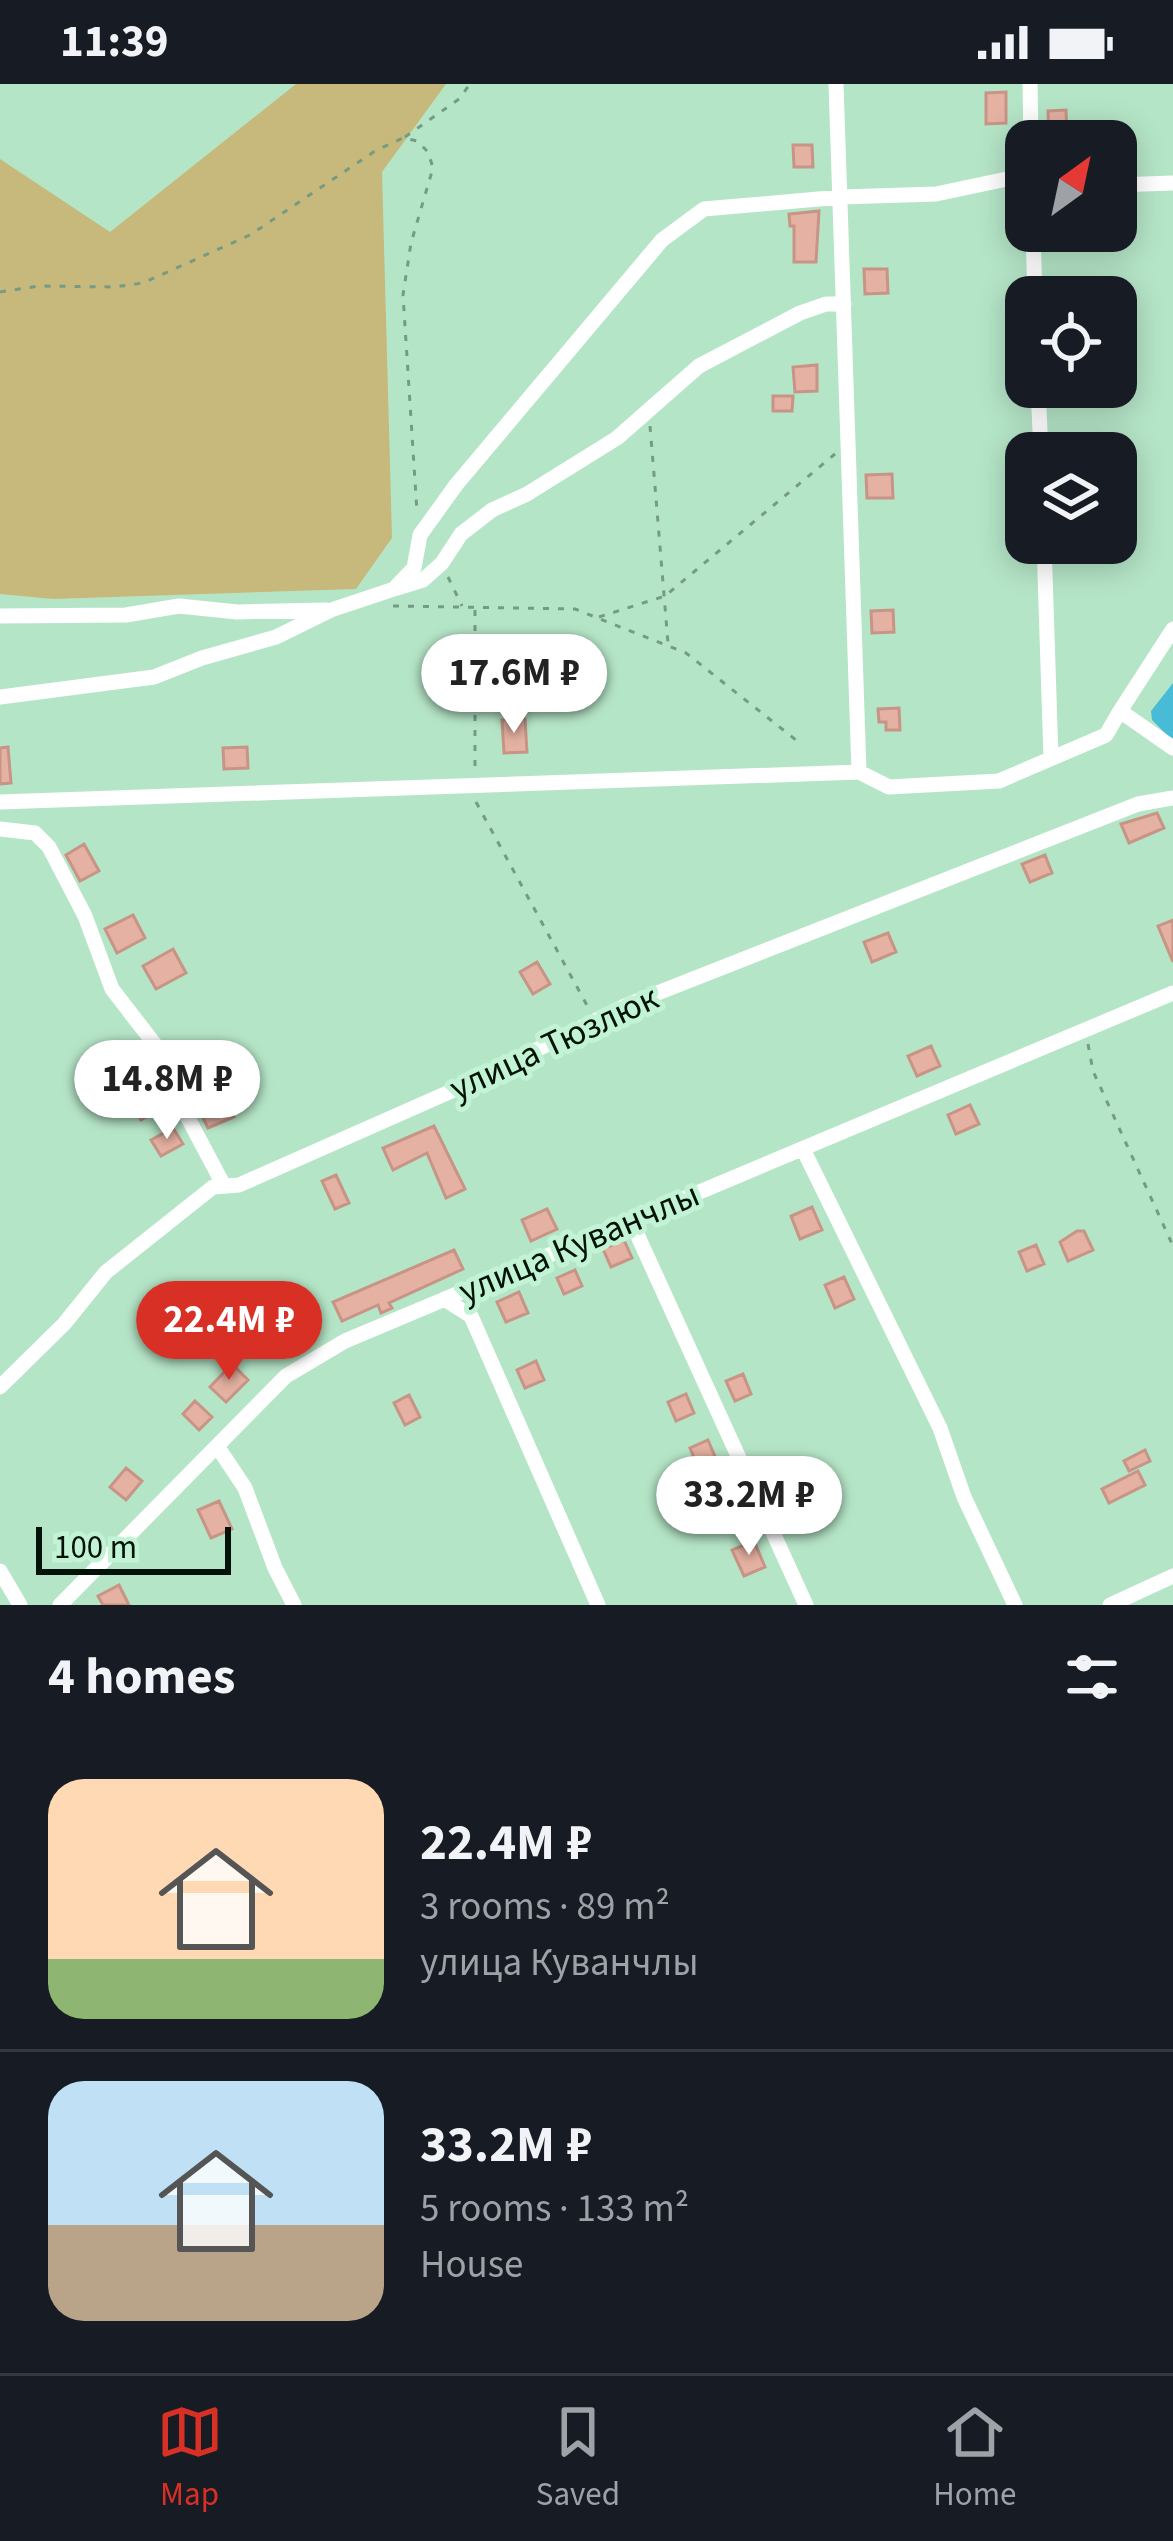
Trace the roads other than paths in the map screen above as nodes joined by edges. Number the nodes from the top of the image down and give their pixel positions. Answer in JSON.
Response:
{"nodes":[{"id":1,"x":836,"y":84,"type":"edge"},
{"id":2,"x":1030,"y":84,"type":"edge"},
{"id":3,"x":1031,"y":120,"type":"edge"},
{"id":4,"x":1005,"y":179,"type":"edge"},
{"id":5,"x":1173,"y":183,"type":"edge"},
{"id":6,"x":1137,"y":184,"type":"edge"},
{"id":7,"x":841,"y":196,"type":"junction"},
{"id":8,"x":844,"y":304,"type":"junction"},
{"id":9,"x":1045,"y":564,"type":"edge"},
{"id":10,"x":394,"y":589,"type":"junction"},
{"id":11,"x":331,"y":610,"type":"junction"},
{"id":12,"x":0,"y":616,"type":"edge"},
{"id":13,"x":1173,"y":629,"type":"edge"},
{"id":14,"x":0,"y":697,"type":"edge"},
{"id":15,"x":1120,"y":711,"type":"junction"},
{"id":16,"x":1173,"y":748,"type":"edge"},
{"id":17,"x":1051,"y":758,"type":"junction"},
{"id":18,"x":859,"y":772,"type":"junction"},
{"id":19,"x":1173,"y":798,"type":"edge"},
{"id":20,"x":0,"y":802,"type":"edge"},
{"id":21,"x":0,"y":829,"type":"edge"},
{"id":22,"x":1173,"y":993,"type":"edge"},
{"id":23,"x":802,"y":1149,"type":"junction"},
{"id":24,"x":223,"y":1184,"type":"junction"},
{"id":25,"x":631,"y":1221,"type":"junction"},
{"id":26,"x":444,"y":1299,"type":"junction"},
{"id":27,"x":0,"y":1387,"type":"edge"},
{"id":28,"x":217,"y":1446,"type":"junction"},
{"id":29,"x":0,"y":1571,"type":"edge"},
{"id":30,"x":1173,"y":1576,"type":"edge"},
{"id":31,"x":70,"y":1601,"type":"edge"},
{"id":32,"x":20,"y":1605,"type":"edge"},
{"id":33,"x":294,"y":1605,"type":"edge"},
{"id":34,"x":598,"y":1605,"type":"edge"},
{"id":35,"x":806,"y":1605,"type":"edge"},
{"id":36,"x":1015,"y":1605,"type":"edge"},
{"id":37,"x":1110,"y":1605,"type":"edge"}],
"edges":[{"from":1,"to":7,"type":"street"},
{"from":2,"to":3,"type":"street"},
{"from":4,"to":7,"type":"street"},
{"from":5,"to":6,"type":"street"},
{"from":7,"to":8,"type":"street"},
{"from":7,"to":10,"type":"street"},
{"from":8,"to":10,"type":"street"},
{"from":8,"to":18,"type":"street"},
{"from":9,"to":17,"type":"street"},
{"from":10,"to":11,"type":"street"},
{"from":11,"to":12,"type":"street"},
{"from":11,"to":14,"type":"street"},
{"from":13,"to":15,"type":"street"},
{"from":15,"to":16,"type":"street"},
{"from":15,"to":17,"type":"street"},
{"from":17,"to":18,"type":"street"},
{"from":18,"to":20,"type":"street"},
{"from":19,"to":24,"type":"street","name":"улица Тюзлюк"},
{"from":21,"to":24,"type":"street"},
{"from":22,"to":23,"type":"street","name":"улица Куванчлы"},
{"from":23,"to":25,"type":"street","name":"улица Куванчлы"},
{"from":23,"to":36,"type":"street"},
{"from":24,"to":27,"type":"street","name":"улица Тюзлюк"},
{"from":25,"to":26,"type":"street","name":"улица Куванчлы"},
{"from":25,"to":35,"type":"street"},
{"from":26,"to":28,"type":"street","name":"улица Куванчлы"},
{"from":26,"to":34,"type":"street"},
{"from":28,"to":31,"type":"street","name":"улица Куванчлы"},
{"from":28,"to":33,"type":"street"},
{"from":29,"to":32,"type":"street"},
{"from":30,"to":37,"type":"street"}]}
